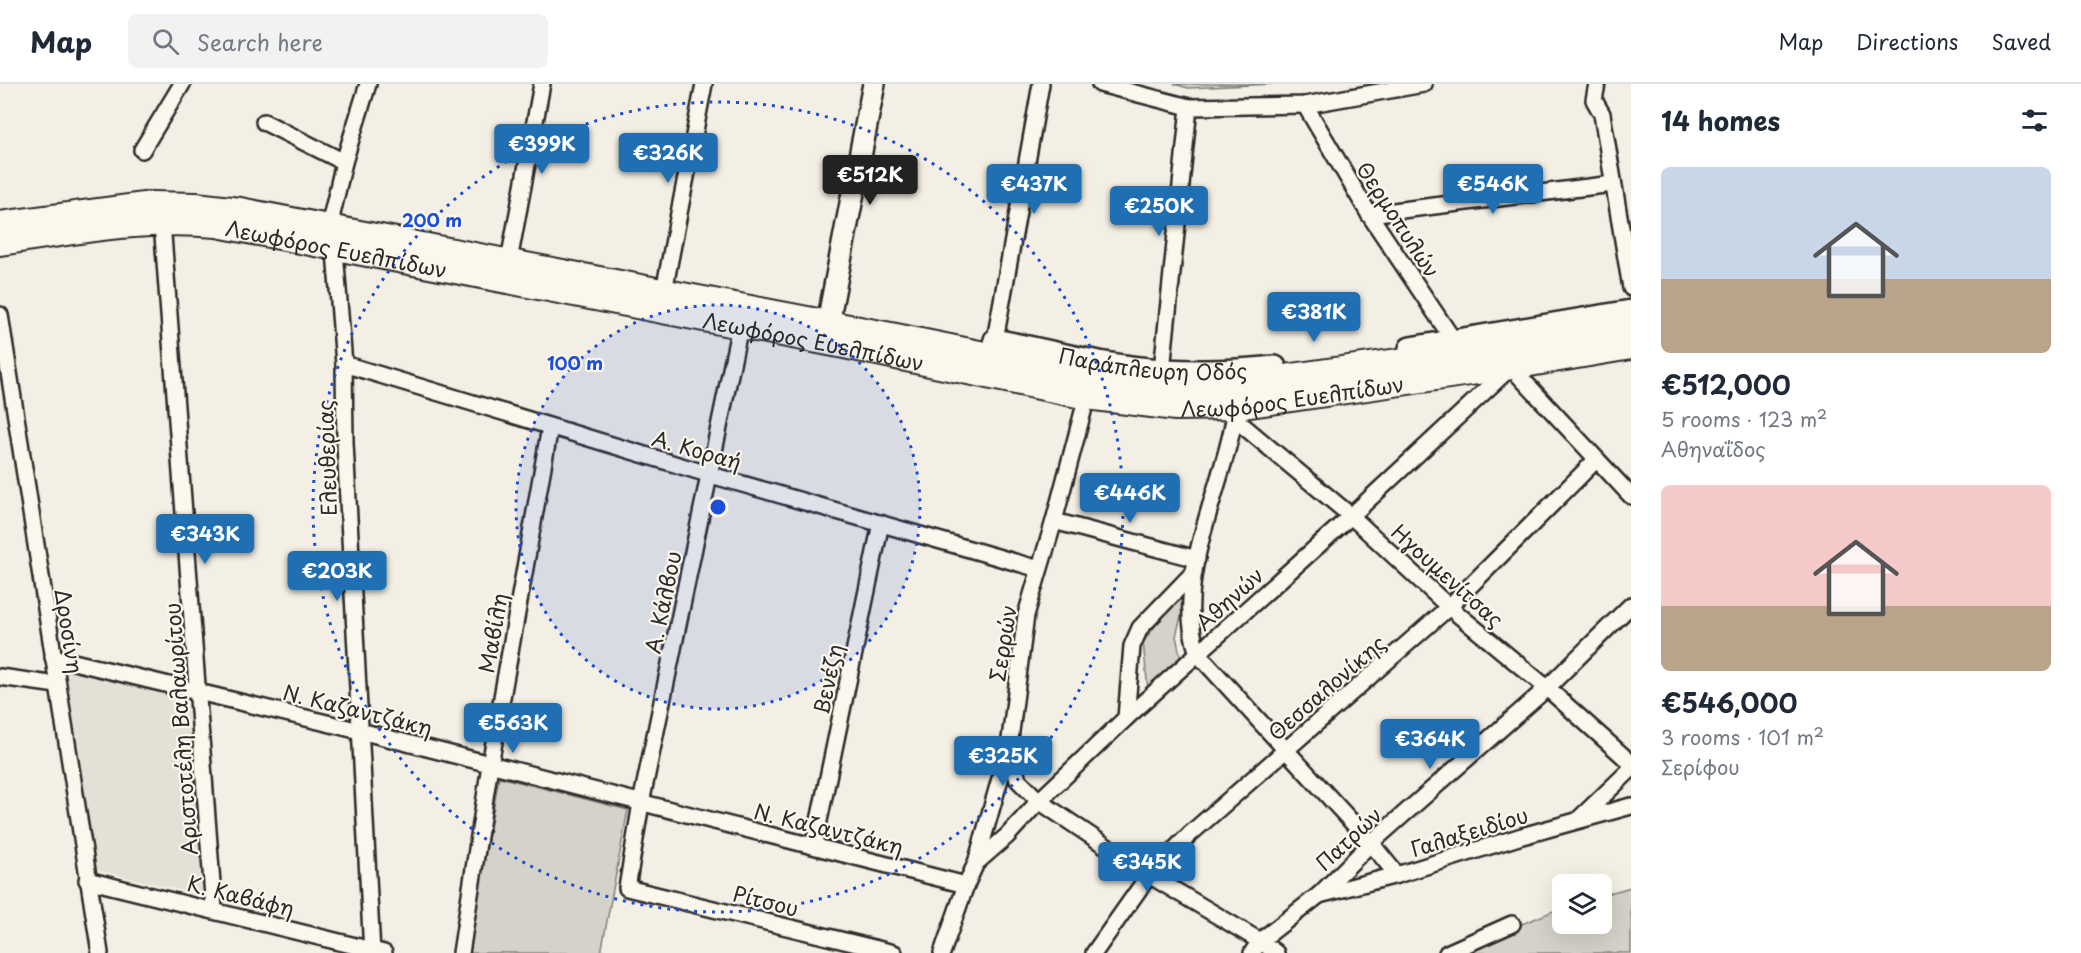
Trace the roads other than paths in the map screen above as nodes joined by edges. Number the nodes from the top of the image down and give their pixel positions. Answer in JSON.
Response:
{"nodes":[{"id":1,"x":182,"y":84,"type":"edge"},
{"id":2,"x":368,"y":84,"type":"edge"},
{"id":3,"x":542,"y":84,"type":"edge"},
{"id":4,"x":704,"y":84,"type":"edge"},
{"id":5,"x":874,"y":84,"type":"edge"},
{"id":6,"x":1041,"y":84,"type":"edge"},
{"id":7,"x":1100,"y":84,"type":"edge"},
{"id":8,"x":1424,"y":84,"type":"edge"},
{"id":9,"x":1597,"y":84,"type":"edge"},
{"id":10,"x":1305,"y":105,"type":"junction"},
{"id":11,"x":1189,"y":107,"type":"junction"},
{"id":12,"x":264,"y":122,"type":"dead end"},
{"id":13,"x":142,"y":150,"type":"dead end"},
{"id":14,"x":344,"y":162,"type":"junction"},
{"id":15,"x":1613,"y":183,"type":"junction"},
{"id":16,"x":1369,"y":214,"type":"junction"},
{"id":17,"x":162,"y":222,"type":"junction"},
{"id":18,"x":0,"y":224,"type":"edge"},
{"id":19,"x":334,"y":238,"type":"junction"},
{"id":20,"x":0,"y":243,"type":"edge"},
{"id":21,"x":509,"y":261,"type":"junction"},
{"id":22,"x":1631,"y":288,"type":"edge"},
{"id":23,"x":664,"y":291,"type":"junction"},
{"id":24,"x":1631,"y":311,"type":"edge"},
{"id":25,"x":0,"y":315,"type":"edge"},
{"id":26,"x":1631,"y":325,"type":"edge"},
{"id":27,"x":740,"y":326,"type":"junction"},
{"id":28,"x":829,"y":333,"type":"junction"},
{"id":29,"x":1458,"y":346,"type":"junction"},
{"id":30,"x":1631,"y":347,"type":"edge"},
{"id":31,"x":993,"y":348,"type":"junction"},
{"id":32,"x":344,"y":364,"type":"junction"},
{"id":33,"x":1511,"y":367,"type":"junction"},
{"id":34,"x":1162,"y":370,"type":"junction"},
{"id":35,"x":1090,"y":387,"type":"junction"},
{"id":36,"x":1236,"y":413,"type":"junction"},
{"id":37,"x":550,"y":427,"type":"junction"},
{"id":38,"x":1596,"y":460,"type":"junction"},
{"id":39,"x":711,"y":475,"type":"junction"},
{"id":40,"x":1631,"y":496,"type":"edge"},
{"id":41,"x":1351,"y":516,"type":"junction"},
{"id":42,"x":1054,"y":521,"type":"junction"},
{"id":43,"x":881,"y":522,"type":"junction"},
{"id":44,"x":1195,"y":566,"type":"junction"},
{"id":45,"x":1039,"y":569,"type":"junction"},
{"id":46,"x":1631,"y":605,"type":"edge"},
{"id":47,"x":1449,"y":607,"type":"junction"},
{"id":48,"x":1198,"y":654,"type":"junction"},
{"id":49,"x":53,"y":657,"type":"junction"},
{"id":50,"x":0,"y":676,"type":"edge"},
{"id":51,"x":57,"y":685,"type":"junction"},
{"id":52,"x":1547,"y":688,"type":"junction"},
{"id":53,"x":198,"y":690,"type":"junction"},
{"id":54,"x":1126,"y":718,"type":"junction"},
{"id":55,"x":360,"y":731,"type":"junction"},
{"id":56,"x":1009,"y":747,"type":"junction"},
{"id":57,"x":1285,"y":751,"type":"junction"},
{"id":58,"x":1631,"y":763,"type":"edge"},
{"id":59,"x":490,"y":765,"type":"junction"},
{"id":60,"x":1631,"y":769,"type":"edge"},
{"id":61,"x":1040,"y":801,"type":"junction"},
{"id":62,"x":642,"y":803,"type":"junction"},
{"id":63,"x":1631,"y":806,"type":"edge"},
{"id":64,"x":1578,"y":820,"type":"junction"},
{"id":65,"x":1371,"y":843,"type":"junction"},
{"id":66,"x":814,"y":845,"type":"junction"},
{"id":67,"x":976,"y":863,"type":"junction"},
{"id":68,"x":1149,"y":875,"type":"junction"},
{"id":69,"x":1397,"y":875,"type":"junction"},
{"id":70,"x":87,"y":880,"type":"junction"},
{"id":71,"x":966,"y":885,"type":"junction"},
{"id":72,"x":627,"y":888,"type":"joint"},
{"id":73,"x":1319,"y":895,"type":"junction"},
{"id":74,"x":214,"y":910,"type":"junction"},
{"id":75,"x":1512,"y":924,"type":"dead end"},
{"id":76,"x":1256,"y":947,"type":"edge"},
{"id":77,"x":376,"y":952,"type":"edge"},
{"id":78,"x":100,"y":953,"type":"edge"},
{"id":79,"x":461,"y":953,"type":"edge"},
{"id":80,"x":894,"y":953,"type":"edge"},
{"id":81,"x":942,"y":953,"type":"edge"},
{"id":82,"x":1094,"y":953,"type":"edge"},
{"id":83,"x":1276,"y":953,"type":"edge"},
{"id":84,"x":1447,"y":953,"type":"edge"}],
"edges":[{"from":1,"to":13,"type":"street"},
{"from":2,"to":14,"type":"street","name":"Ελευθερίας"},
{"from":3,"to":21,"type":"street"},
{"from":4,"to":23,"type":"street"},
{"from":5,"to":28,"type":"street"},
{"from":6,"to":31,"type":"street"},
{"from":7,"to":11,"type":"street"},
{"from":8,"to":10,"type":"street"},
{"from":9,"to":15,"type":"street"},
{"from":10,"to":11,"type":"street"},
{"from":10,"to":16,"type":"street","name":"Θερμοπυλών"},
{"from":11,"to":34,"type":"street"},
{"from":12,"to":14,"type":"street"},
{"from":14,"to":19,"type":"street","name":"Ελευθερίας"},
{"from":15,"to":16,"type":"street"},
{"from":15,"to":22,"type":"street"},
{"from":16,"to":29,"type":"street","name":"Θερμοπυλών"},
{"from":17,"to":19,"type":"main road","name":"Λεωφόρος Ευελπίδων"},
{"from":17,"to":20,"type":"main road","name":"Λεωφόρος Ευελπίδων"},
{"from":17,"to":53,"type":"street","name":"Αριστοτέλη Βαλαωρίτου"},
{"from":18,"to":19,"type":"main road","name":"Λεωφόρος Ευελπίδων"},
{"from":19,"to":21,"type":"main road","name":"Λεωφόρος Ευελπίδων"},
{"from":19,"to":27,"type":"main road","name":"Λεωφόρος Ευελπίδων"},
{"from":19,"to":32,"type":"street","name":"Ελευθερίας"},
{"from":21,"to":23,"type":"main road","name":"Λεωφόρος Ευελπίδων"},
{"from":23,"to":28,"type":"main road","name":"Λεωφόρος Ευελπίδων"},
{"from":24,"to":29,"type":"street","name":"Παράπλευρη Οδός"},
{"from":25,"to":49,"type":"street","name":"Δροσίνη"},
{"from":26,"to":29,"type":"main road","name":"Λεωφόρος Ευελπίδων"},
{"from":27,"to":28,"type":"main road","name":"Λεωφόρος Ευελπίδων"},
{"from":27,"to":39,"type":"street","name":"A. Κάλβου"},
{"from":28,"to":31,"type":"main road","name":"Λεωφόρος Ευελπίδων"},
{"from":28,"to":35,"type":"main road","name":"Λεωφόρος Ευελπίδων"},
{"from":29,"to":34,"type":"street","name":"Παράπλευρη Οδός"},
{"from":29,"to":35,"type":"main road","name":"Λεωφόρος Ευελπίδων"},
{"from":30,"to":33,"type":"main road","name":"Λεωφόρος Ευελπίδων"},
{"from":31,"to":34,"type":"street","name":"Παράπλευρη Οδός"},
{"from":31,"to":35,"type":"main road","name":"Λεωφόρος Ευελπίδων"},
{"from":32,"to":37,"type":"street","name":"Α. Κοραή"},
{"from":32,"to":55,"type":"street","name":"Ελευθερίας"},
{"from":33,"to":36,"type":"main road","name":"Λεωφόρος Ευελπίδων"},
{"from":33,"to":38,"type":"street"},
{"from":33,"to":41,"type":"street","name":"Αθηνών"},
{"from":35,"to":36,"type":"main road","name":"Λεωφόρος Ευελπίδων"},
{"from":35,"to":42,"type":"street","name":"Σερρών"},
{"from":36,"to":41,"type":"street","name":"Ηγουμενίτσας"},
{"from":36,"to":44,"type":"street"},
{"from":37,"to":39,"type":"street","name":"Α. Κοραή"},
{"from":37,"to":59,"type":"street","name":"Μαβίλη"},
{"from":38,"to":40,"type":"street"},
{"from":38,"to":47,"type":"street","name":"Θεσσαλονίκης"},
{"from":39,"to":43,"type":"street","name":"Α. Κοραή"},
{"from":39,"to":62,"type":"street","name":"A. Κάλβου"},
{"from":41,"to":47,"type":"street","name":"Ηγουμενίτσας"},
{"from":41,"to":48,"type":"street","name":"Αθηνών"},
{"from":42,"to":44,"type":"street"},
{"from":42,"to":45,"type":"street","name":"Σερρών"},
{"from":43,"to":45,"type":"street","name":"Α. Κοραή"},
{"from":43,"to":66,"type":"street","name":"Βενέζη"},
{"from":44,"to":48,"type":"street"},
{"from":44,"to":54,"type":"street"},
{"from":45,"to":56,"type":"street","name":"Σερρών"},
{"from":46,"to":52,"type":"street","name":"Πατρών"},
{"from":47,"to":52,"type":"street","name":"Ηγουμενίτσας"},
{"from":47,"to":57,"type":"street","name":"Θεσσαλονίκης"},
{"from":48,"to":54,"type":"street","name":"Αθηνών"},
{"from":48,"to":57,"type":"street"},
{"from":49,"to":51,"type":"street","name":"Δροσίνη"},
{"from":49,"to":53,"type":"street","name":"Ν. Καζαντζάκη"},
{"from":50,"to":51,"type":"street"},
{"from":51,"to":70,"type":"street","name":"Δροσίνη"},
{"from":52,"to":58,"type":"street","name":"Ηγουμενίτσας"},
{"from":52,"to":65,"type":"street","name":"Πατρών"},
{"from":53,"to":55,"type":"street","name":"Ν. Καζαντζάκη"},
{"from":53,"to":74,"type":"street","name":"Αριστοτέλη Βαλαωρίτου"},
{"from":54,"to":61,"type":"street","name":"Αθηνών"},
{"from":55,"to":59,"type":"street","name":"Ν. Καζαντζάκη"},
{"from":55,"to":77,"type":"street","name":"Ελευθερίας"},
{"from":56,"to":61,"type":"street"},
{"from":56,"to":67,"type":"street","name":"Σερρών"},
{"from":57,"to":65,"type":"street"},
{"from":57,"to":68,"type":"street","name":"Θεσσαλονίκης"},
{"from":59,"to":62,"type":"street","name":"Ν. Καζαντζάκη"},
{"from":59,"to":79,"type":"street","name":"Μαβίλη"},
{"from":60,"to":64,"type":"street"},
{"from":61,"to":67,"type":"street","name":"Αθηνών"},
{"from":61,"to":68,"type":"street"},
{"from":62,"to":66,"type":"street","name":"Ν. Καζαντζάκη"},
{"from":62,"to":72,"type":"street","name":"A. Κάλβου"},
{"from":63,"to":64,"type":"street","name":"Γαλαξειδίου"},
{"from":64,"to":69,"type":"street","name":"Γαλαξειδίου"},
{"from":65,"to":69,"type":"street"},
{"from":65,"to":73,"type":"street","name":"Πατρών"},
{"from":66,"to":71,"type":"street","name":"Ν. Καζαντζάκη"},
{"from":67,"to":71,"type":"street","name":"Σερρών"},
{"from":68,"to":76,"type":"street"},
{"from":68,"to":82,"type":"street","name":"Θεσσαλονίκης"},
{"from":69,"to":73,"type":"street","name":"Γαλαξειδίου"},
{"from":70,"to":74,"type":"street","name":"Κ. Καβάφη"},
{"from":70,"to":78,"type":"street","name":"Δροσίνη"},
{"from":71,"to":81,"type":"street","name":"Σερρών"},
{"from":72,"to":80,"type":"street","name":"Ρίτσου"},
{"from":73,"to":76,"type":"street","name":"Πατρών"},
{"from":74,"to":77,"type":"street","name":"Κ. Καβάφη"},
{"from":75,"to":84,"type":"street"},
{"from":76,"to":83,"type":"street"}]}
